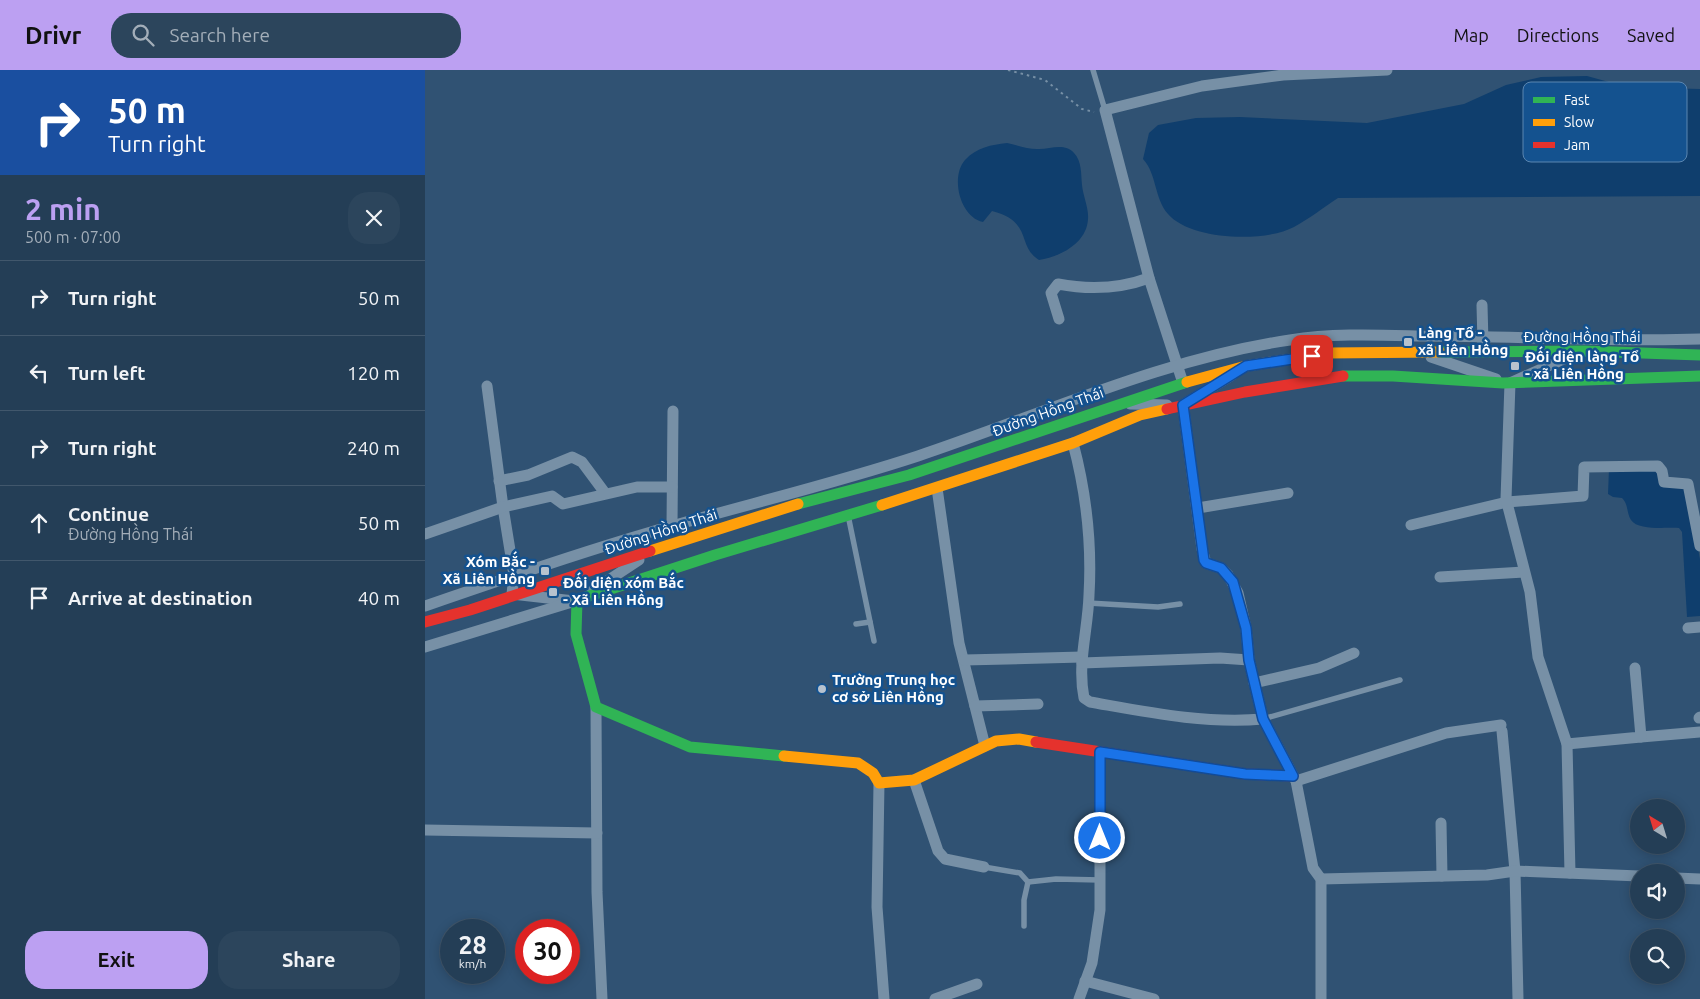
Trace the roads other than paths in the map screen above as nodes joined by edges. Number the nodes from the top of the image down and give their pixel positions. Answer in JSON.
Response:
{"nodes":[{"id":1,"x":1093,"y":70,"type":"edge"},
{"id":2,"x":1387,"y":70,"type":"edge"},
{"id":3,"x":1105,"y":110,"type":"junction"},
{"id":4,"x":1149,"y":278,"type":"junction"},
{"id":5,"x":1482,"y":305,"type":"dead end"},
{"id":6,"x":1059,"y":319,"type":"dead end"},
{"id":7,"x":1700,"y":339,"type":"edge"},
{"id":8,"x":1483,"y":344,"type":"junction"},
{"id":9,"x":1584,"y":351,"type":"junction"},
{"id":10,"x":1417,"y":352,"type":"junction"},
{"id":11,"x":1700,"y":354,"type":"edge"},
{"id":12,"x":1178,"y":364,"type":"junction"},
{"id":13,"x":1246,"y":366,"type":"junction"},
{"id":14,"x":1694,"y":376,"type":"edge"},
{"id":15,"x":1183,"y":382,"type":"junction"},
{"id":16,"x":1700,"y":382,"type":"edge"},
{"id":17,"x":1510,"y":383,"type":"junction"},
{"id":18,"x":487,"y":386,"type":"dead end"},
{"id":19,"x":1115,"y":404,"type":"junction"},
{"id":20,"x":1183,"y":405,"type":"junction"},
{"id":21,"x":673,"y":411,"type":"dead end"},
{"id":22,"x":1073,"y":443,"type":"junction"},
{"id":23,"x":909,"y":475,"type":"junction"},
{"id":24,"x":499,"y":481,"type":"junction"},
{"id":25,"x":672,"y":487,"type":"junction"},
{"id":26,"x":937,"y":488,"type":"junction"},
{"id":27,"x":605,"y":493,"type":"junction"},
{"id":28,"x":1288,"y":493,"type":"dead end"},
{"id":29,"x":915,"y":496,"type":"junction"},
{"id":30,"x":1507,"y":502,"type":"junction"},
{"id":31,"x":503,"y":507,"type":"junction"},
{"id":32,"x":1198,"y":508,"type":"junction"},
{"id":33,"x":848,"y":516,"type":"junction"},
{"id":34,"x":1411,"y":525,"type":"dead end"},
{"id":35,"x":672,"y":527,"type":"junction"},
{"id":36,"x":425,"y":534,"type":"edge"},
{"id":37,"x":1700,"y":546,"type":"edge"},
{"id":38,"x":653,"y":551,"type":"junction"},
{"id":39,"x":1525,"y":572,"type":"junction"},
{"id":40,"x":514,"y":575,"type":"junction"},
{"id":41,"x":1440,"y":577,"type":"dead end"},
{"id":42,"x":512,"y":594,"type":"junction"},
{"id":43,"x":575,"y":601,"type":"junction"},
{"id":44,"x":1088,"y":603,"type":"junction"},
{"id":45,"x":1180,"y":604,"type":"dead end"},
{"id":46,"x":425,"y":606,"type":"edge"},
{"id":47,"x":425,"y":617,"type":"edge"},
{"id":48,"x":438,"y":618,"type":"junction"},
{"id":49,"x":425,"y":622,"type":"edge"},
{"id":50,"x":870,"y":622,"type":"junction"},
{"id":51,"x":856,"y":624,"type":"dead end"},
{"id":52,"x":1687,"y":628,"type":"dead end"},
{"id":53,"x":1700,"y":628,"type":"edge"},
{"id":54,"x":874,"y":641,"type":"dead end"},
{"id":55,"x":425,"y":647,"type":"edge"},
{"id":56,"x":1354,"y":653,"type":"dead end"},
{"id":57,"x":964,"y":660,"type":"junction"},
{"id":58,"x":1082,"y":660,"type":"junction"},
{"id":59,"x":1249,"y":660,"type":"junction"},
{"id":60,"x":1635,"y":668,"type":"dead end"},
{"id":61,"x":1400,"y":680,"type":"dead end"},
{"id":62,"x":1254,"y":682,"type":"junction"},
{"id":63,"x":1038,"y":704,"type":"dead end"},
{"id":64,"x":975,"y":706,"type":"junction"},
{"id":65,"x":596,"y":707,"type":"junction"},
{"id":66,"x":1263,"y":719,"type":"junction"},
{"id":67,"x":1700,"y":732,"type":"edge"},
{"id":68,"x":1641,"y":737,"type":"junction"},
{"id":69,"x":1567,"y":744,"type":"junction"},
{"id":70,"x":985,"y":746,"type":"junction"},
{"id":71,"x":1100,"y":752,"type":"junction"},
{"id":72,"x":1294,"y":779,"type":"junction"},
{"id":73,"x":914,"y":780,"type":"junction"},
{"id":74,"x":879,"y":783,"type":"junction"},
{"id":75,"x":1441,"y":823,"type":"dead end"},
{"id":76,"x":425,"y":830,"type":"edge"},
{"id":77,"x":597,"y":833,"type":"junction"},
{"id":78,"x":984,"y":868,"type":"joint"},
{"id":79,"x":1515,"y":871,"type":"junction"},
{"id":80,"x":1570,"y":874,"type":"junction"},
{"id":81,"x":1442,"y":876,"type":"junction"},
{"id":82,"x":1630,"y":876,"type":"edge"},
{"id":83,"x":1685,"y":878,"type":"edge"},
{"id":84,"x":1700,"y":878,"type":"edge"},
{"id":85,"x":1321,"y":879,"type":"junction"},
{"id":86,"x":1100,"y":880,"type":"junction"},
{"id":87,"x":1028,"y":882,"type":"junction"},
{"id":88,"x":1024,"y":926,"type":"dead end"},
{"id":89,"x":1085,"y":981,"type":"junction"},
{"id":90,"x":977,"y":984,"type":"dead end"},
{"id":91,"x":602,"y":999,"type":"edge"},
{"id":92,"x":884,"y":999,"type":"edge"},
{"id":93,"x":935,"y":999,"type":"edge"},
{"id":94,"x":1079,"y":999,"type":"edge"},
{"id":95,"x":1155,"y":999,"type":"edge"},
{"id":96,"x":1321,"y":999,"type":"edge"},
{"id":97,"x":1518,"y":999,"type":"edge"}],
"edges":[{"from":1,"to":3,"type":"lane"},
{"from":2,"to":3,"type":"street"},
{"from":3,"to":4,"type":"street"},
{"from":4,"to":6,"type":"street"},
{"from":4,"to":12,"type":"street"},
{"from":5,"to":8,"type":"street"},
{"from":7,"to":8,"type":"street"},
{"from":8,"to":9,"type":"street","name":"Đường Hồng Thái"},
{"from":8,"to":10,"type":"street","name":"Đường Hồng Thái"},
{"from":8,"to":12,"type":"street"},
{"from":9,"to":11,"type":"street","name":"Đường Hồng Thái"},
{"from":9,"to":17,"type":"street"},
{"from":10,"to":13,"type":"street","name":"Đường Hồng Thái"},
{"from":10,"to":17,"type":"street"},
{"from":12,"to":15,"type":"street"},
{"from":12,"to":35,"type":"street"},
{"from":13,"to":15,"type":"street","name":"Đường Hồng Thái"},
{"from":13,"to":20,"type":"street"},
{"from":14,"to":16,"type":"street"},
{"from":14,"to":17,"type":"street"},
{"from":15,"to":19,"type":"street","name":"Đường Hồng Thái"},
{"from":17,"to":20,"type":"street"},
{"from":17,"to":30,"type":"street"},
{"from":18,"to":24,"type":"street"},
{"from":19,"to":20,"type":"street"},
{"from":19,"to":23,"type":"street","name":"Đường Hồng Thái"},
{"from":20,"to":22,"type":"street"},
{"from":20,"to":32,"type":"street"},
{"from":21,"to":25,"type":"street"},
{"from":22,"to":26,"type":"street"},
{"from":22,"to":44,"type":"street"},
{"from":23,"to":29,"type":"street"},
{"from":23,"to":38,"type":"street","name":"Đường Hồng Thái"},
{"from":24,"to":27,"type":"street"},
{"from":24,"to":31,"type":"street"},
{"from":25,"to":27,"type":"street"},
{"from":25,"to":35,"type":"street"},
{"from":26,"to":29,"type":"street"},
{"from":26,"to":57,"type":"street"},
{"from":27,"to":31,"type":"street"},
{"from":28,"to":32,"type":"street"},
{"from":29,"to":33,"type":"street"},
{"from":30,"to":34,"type":"street"},
{"from":30,"to":37,"type":"street"},
{"from":30,"to":39,"type":"street"},
{"from":31,"to":36,"type":"street"},
{"from":31,"to":40,"type":"street"},
{"from":32,"to":59,"type":"street"},
{"from":33,"to":43,"type":"street"},
{"from":33,"to":50,"type":"lane"},
{"from":35,"to":40,"type":"street"},
{"from":38,"to":42,"type":"street","name":"Đường Hồng Thái"},
{"from":38,"to":43,"type":"street"},
{"from":39,"to":41,"type":"street"},
{"from":39,"to":69,"type":"street"},
{"from":40,"to":42,"type":"street"},
{"from":40,"to":46,"type":"street"},
{"from":42,"to":43,"type":"street"},
{"from":42,"to":48,"type":"street","name":"Đường Hồng Thái"},
{"from":43,"to":55,"type":"street"},
{"from":43,"to":65,"type":"street"},
{"from":44,"to":45,"type":"lane"},
{"from":44,"to":58,"type":"street"},
{"from":47,"to":48,"type":"street"},
{"from":48,"to":49,"type":"street","name":"Đường Hồng Thái"},
{"from":50,"to":51,"type":"lane"},
{"from":50,"to":54,"type":"lane"},
{"from":52,"to":53,"type":"street"},
{"from":56,"to":62,"type":"street"},
{"from":57,"to":58,"type":"street"},
{"from":57,"to":64,"type":"street"},
{"from":58,"to":59,"type":"street"},
{"from":58,"to":66,"type":"street"},
{"from":59,"to":62,"type":"street"},
{"from":60,"to":68,"type":"street"},
{"from":61,"to":66,"type":"lane"},
{"from":62,"to":66,"type":"street"},
{"from":63,"to":64,"type":"street"},
{"from":64,"to":70,"type":"street"},
{"from":65,"to":74,"type":"street"},
{"from":65,"to":77,"type":"street"},
{"from":66,"to":72,"type":"street"},
{"from":67,"to":68,"type":"street"},
{"from":68,"to":69,"type":"street"},
{"from":69,"to":80,"type":"street"},
{"from":70,"to":71,"type":"street"},
{"from":70,"to":73,"type":"street"},
{"from":71,"to":72,"type":"street"},
{"from":71,"to":86,"type":"street"},
{"from":72,"to":79,"type":"street"},
{"from":72,"to":85,"type":"street"},
{"from":73,"to":74,"type":"street"},
{"from":73,"to":78,"type":"street"},
{"from":74,"to":92,"type":"street"},
{"from":75,"to":81,"type":"street"},
{"from":76,"to":77,"type":"street"},
{"from":77,"to":91,"type":"street"},
{"from":78,"to":87,"type":"lane"},
{"from":79,"to":80,"type":"street"},
{"from":79,"to":81,"type":"street"},
{"from":79,"to":97,"type":"street"},
{"from":80,"to":82,"type":"street"},
{"from":81,"to":85,"type":"street"},
{"from":83,"to":84,"type":"street"},
{"from":85,"to":96,"type":"street"},
{"from":86,"to":87,"type":"lane"},
{"from":86,"to":89,"type":"street"},
{"from":87,"to":88,"type":"lane"},
{"from":89,"to":94,"type":"street"},
{"from":89,"to":95,"type":"street"},
{"from":90,"to":93,"type":"street"}]}
